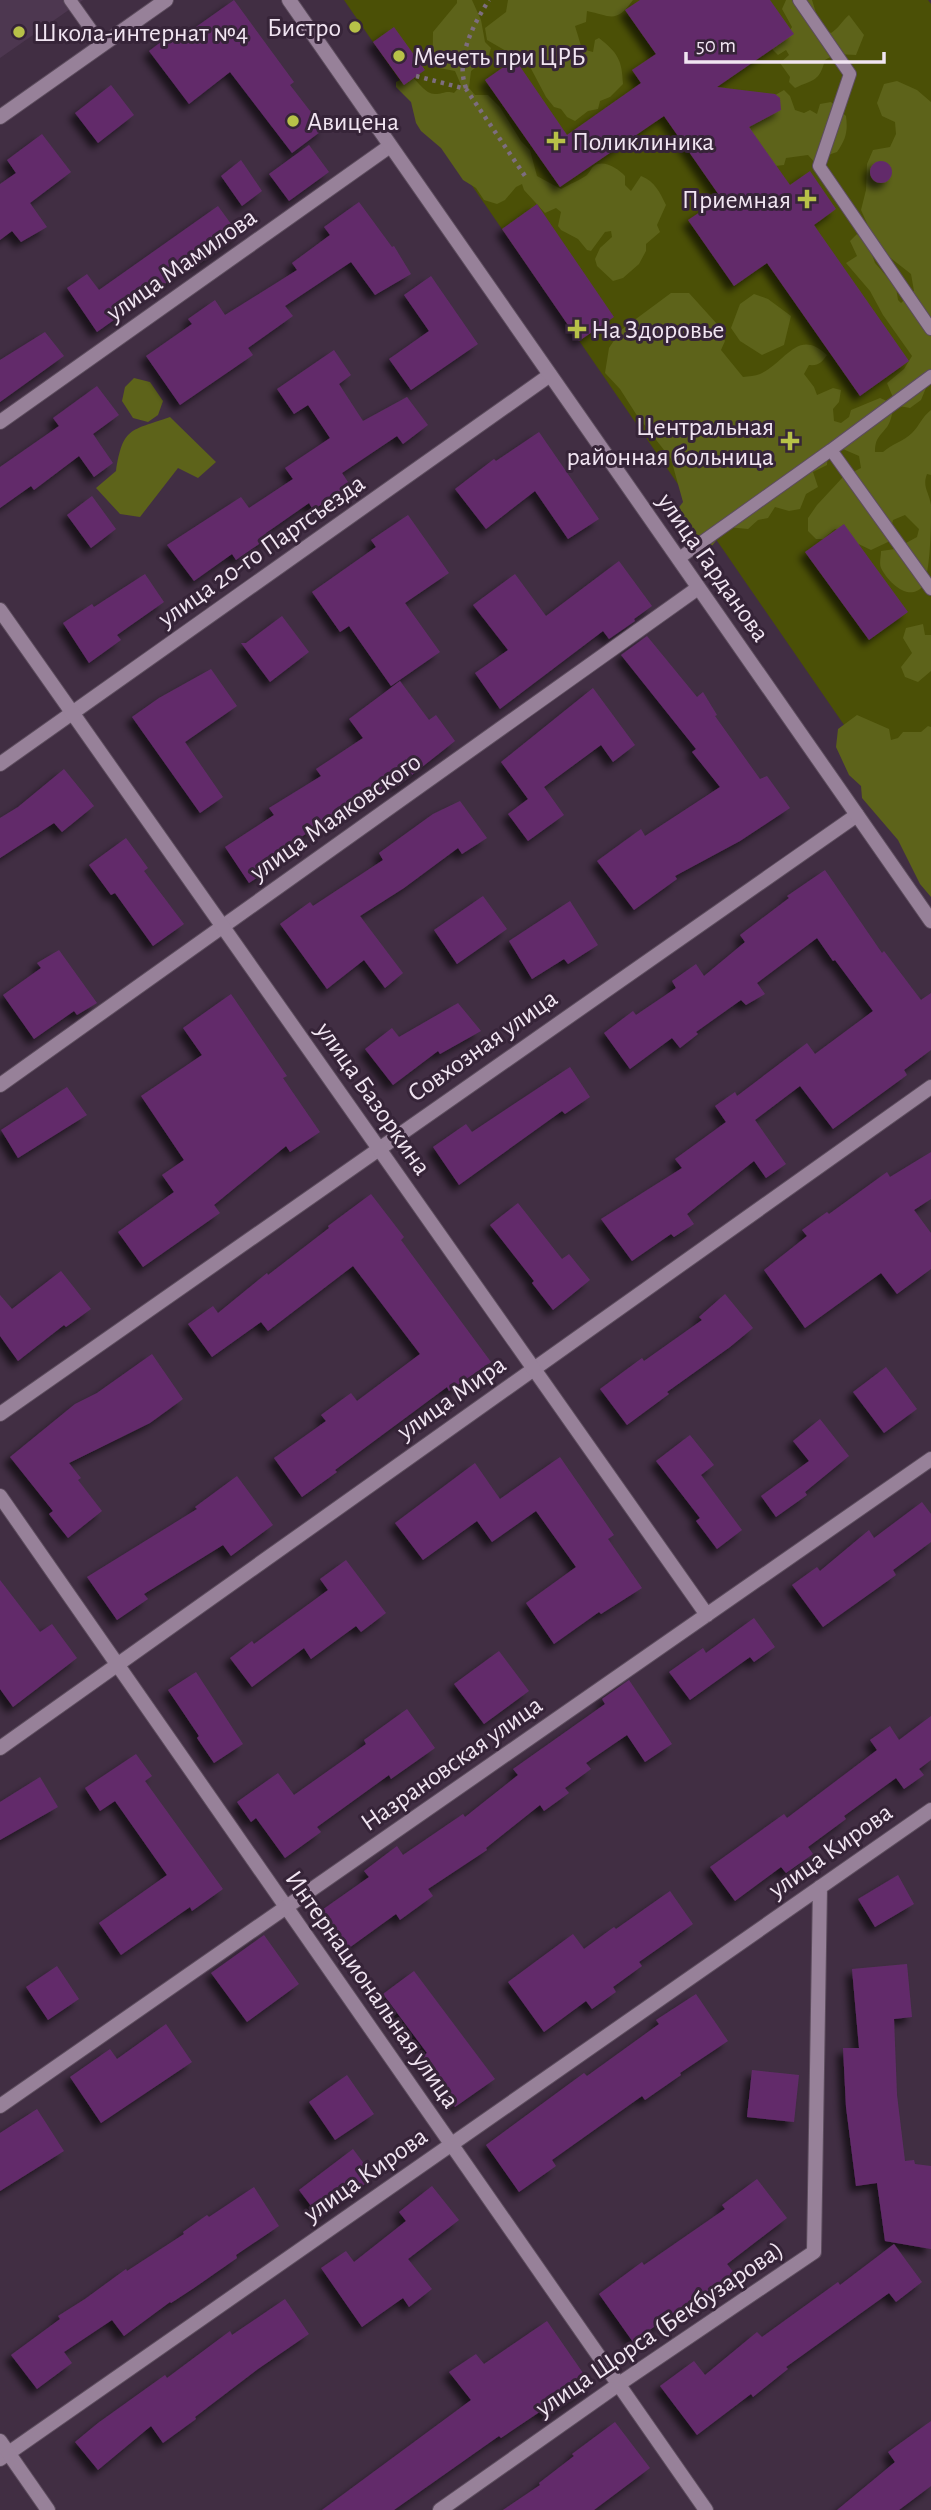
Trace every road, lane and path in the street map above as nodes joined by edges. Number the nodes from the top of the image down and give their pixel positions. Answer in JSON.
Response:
{"nodes":[{"id":1,"x":70,"y":0,"type":"edge"},
{"id":2,"x":166,"y":0,"type":"edge"},
{"id":3,"x":289,"y":0,"type":"edge"},
{"id":4,"x":489,"y":0,"type":"edge"},
{"id":5,"x":799,"y":0,"type":"edge"},
{"id":6,"x":102,"y":45,"type":"junction"},
{"id":7,"x":416,"y":76,"type":"dead end"},
{"id":8,"x":466,"y":89,"type":"junction"},
{"id":9,"x":0,"y":117,"type":"edge"},
{"id":10,"x":390,"y":146,"type":"junction"},
{"id":11,"x":525,"y":176,"type":"dead end"},
{"id":12,"x":931,"y":329,"type":"edge"},
{"id":13,"x":550,"y":375,"type":"junction"},
{"id":14,"x":931,"y":376,"type":"edge"},
{"id":15,"x":0,"y":422,"type":"edge"},
{"id":16,"x":831,"y":450,"type":"junction"},
{"id":17,"x":678,"y":559,"type":"junction"},
{"id":18,"x":698,"y":588,"type":"junction"},
{"id":19,"x":931,"y":589,"type":"edge"},
{"id":20,"x":0,"y":610,"type":"edge"},
{"id":21,"x":73,"y":713,"type":"junction"},
{"id":22,"x":0,"y":764,"type":"edge"},
{"id":23,"x":857,"y":815,"type":"junction"},
{"id":24,"x":931,"y":921,"type":"edge"},
{"id":25,"x":223,"y":926,"type":"junction"},
{"id":26,"x":0,"y":1085,"type":"edge"},
{"id":27,"x":931,"y":1087,"type":"edge"},
{"id":28,"x":379,"y":1147,"type":"junction"},
{"id":29,"x":534,"y":1367,"type":"junction"},
{"id":30,"x":0,"y":1414,"type":"edge"},
{"id":31,"x":931,"y":1459,"type":"edge"},
{"id":32,"x":0,"y":1496,"type":"edge"},
{"id":33,"x":708,"y":1615,"type":"junction"},
{"id":34,"x":117,"y":1664,"type":"junction"},
{"id":35,"x":0,"y":1748,"type":"edge"},
{"id":36,"x":931,"y":1810,"type":"edge"},
{"id":37,"x":820,"y":1887,"type":"junction"},
{"id":38,"x":286,"y":1907,"type":"junction"},
{"id":39,"x":0,"y":2106,"type":"edge"},
{"id":40,"x":452,"y":2144,"type":"junction"},
{"id":41,"x":619,"y":2384,"type":"junction"},
{"id":42,"x":3,"y":2451,"type":"edge"},
{"id":43,"x":48,"y":2510,"type":"edge"},
{"id":44,"x":440,"y":2510,"type":"edge"},
{"id":45,"x":706,"y":2510,"type":"edge"}],
"edges":[{"from":1,"to":6,"type":"lane"},
{"from":2,"to":6,"type":"street"},
{"from":3,"to":10,"type":"street","name":"улица Гарданова"},
{"from":4,"to":8,"type":"path"},
{"from":5,"to":12,"type":"lane"},
{"from":6,"to":9,"type":"street"},
{"from":7,"to":8,"type":"path"},
{"from":8,"to":11,"type":"path"},
{"from":10,"to":13,"type":"street","name":"улица Гарданова"},
{"from":10,"to":15,"type":"street","name":"улица Мамилова"},
{"from":13,"to":17,"type":"street","name":"улица Гарданова"},
{"from":13,"to":21,"type":"street","name":"улица 20-го Партсъезда"},
{"from":14,"to":16,"type":"lane"},
{"from":16,"to":17,"type":"lane"},
{"from":16,"to":19,"type":"lane"},
{"from":17,"to":18,"type":"street","name":"улица Гарданова"},
{"from":18,"to":23,"type":"street","name":"улица Гарданова"},
{"from":18,"to":25,"type":"street","name":"улица Маяковского"},
{"from":20,"to":21,"type":"street","name":"улица Базоркина"},
{"from":21,"to":22,"type":"street","name":"улица 20-го Партсъезда"},
{"from":21,"to":25,"type":"street","name":"улица Базоркина"},
{"from":23,"to":24,"type":"street","name":"улица Гарданова"},
{"from":23,"to":28,"type":"street","name":"Совхозная улица"},
{"from":25,"to":26,"type":"street","name":"улица Маяковского"},
{"from":25,"to":28,"type":"street","name":"улица Базоркина"},
{"from":27,"to":29,"type":"street","name":"улица Мира"},
{"from":28,"to":29,"type":"street","name":"улица Базоркина"},
{"from":28,"to":30,"type":"street","name":"Совхозная улица"},
{"from":29,"to":33,"type":"street","name":"улица Базоркина"},
{"from":29,"to":34,"type":"street","name":"улица Мира"},
{"from":31,"to":33,"type":"street","name":"Назрановская улица"},
{"from":32,"to":34,"type":"street","name":"Интернациональная улица"},
{"from":33,"to":38,"type":"street","name":"Назрановская улица"},
{"from":34,"to":35,"type":"street","name":"улица Мира"},
{"from":34,"to":38,"type":"street","name":"Интернациональная улица"},
{"from":36,"to":37,"type":"street","name":"улица Кирова"},
{"from":37,"to":40,"type":"street","name":"улица Кирова"},
{"from":37,"to":41,"type":"street","name":"улица Щорса (Бекбузарова)"},
{"from":38,"to":39,"type":"street","name":"Назрановская улица"},
{"from":38,"to":40,"type":"street","name":"Интернациональная улица"},
{"from":40,"to":41,"type":"street","name":"Интернациональная улица"},
{"from":40,"to":42,"type":"street","name":"улица Кирова"},
{"from":41,"to":44,"type":"street","name":"улица Щорса (Бекбузарова)"},
{"from":41,"to":45,"type":"street","name":"Интернациональная улица"},
{"from":42,"to":43,"type":"street"}]}
